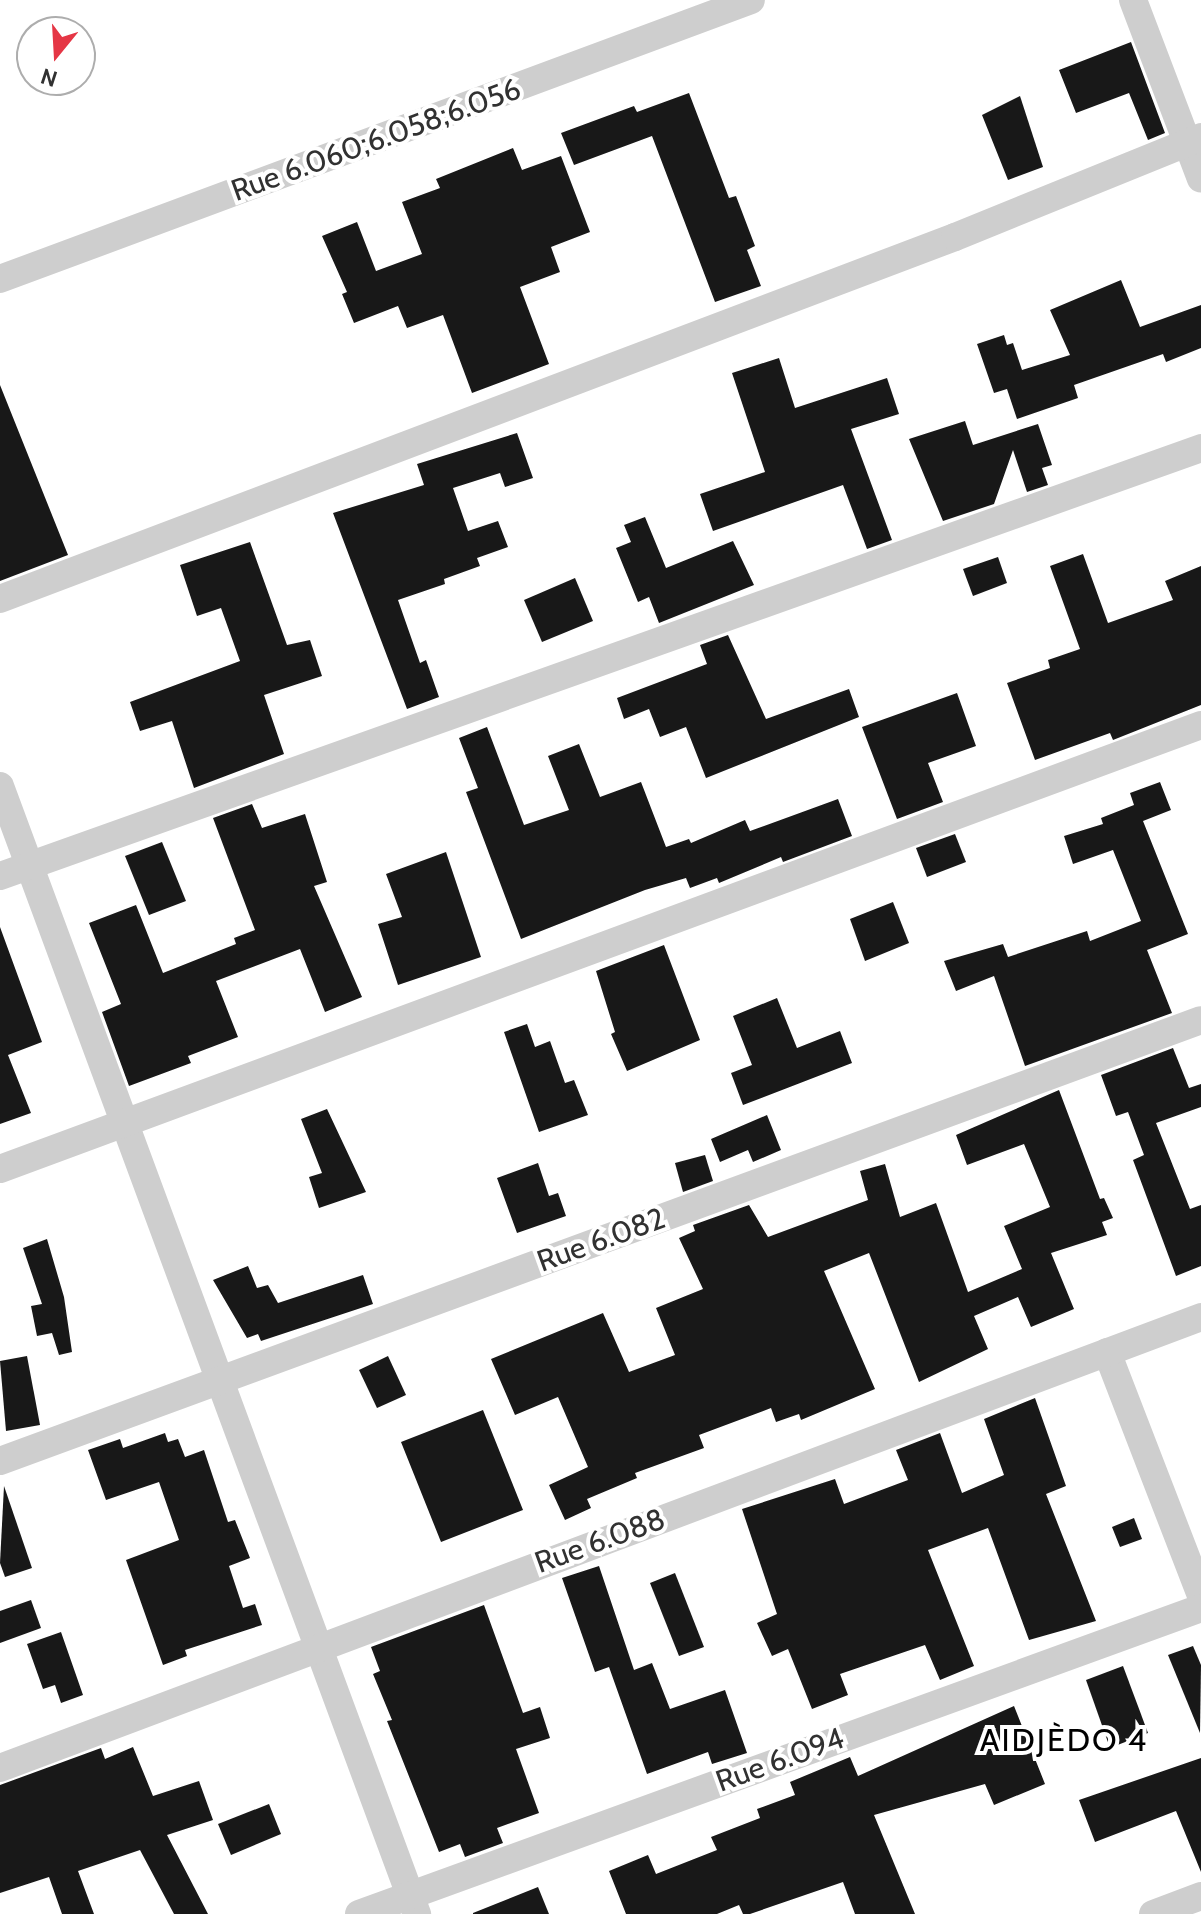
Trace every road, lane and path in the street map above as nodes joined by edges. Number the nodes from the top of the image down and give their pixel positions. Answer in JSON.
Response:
{"nodes":[{"id":1,"x":751,"y":0,"type":"edge"},
{"id":2,"x":1133,"y":0,"type":"edge"},
{"id":3,"x":1194,"y":139,"type":"edge"},
{"id":4,"x":1201,"y":179,"type":"edge"},
{"id":5,"x":0,"y":279,"type":"edge"},
{"id":6,"x":1201,"y":448,"type":"edge"},
{"id":7,"x":0,"y":599,"type":"edge"},
{"id":8,"x":1201,"y":725,"type":"edge"},
{"id":9,"x":0,"y":786,"type":"edge"},
{"id":10,"x":29,"y":866,"type":"junction"},
{"id":11,"x":0,"y":876,"type":"edge"},
{"id":12,"x":1201,"y":1020,"type":"edge"},
{"id":13,"x":124,"y":1123,"type":"junction"},
{"id":14,"x":0,"y":1169,"type":"edge"},
{"id":15,"x":1201,"y":1317,"type":"edge"},
{"id":16,"x":1107,"y":1352,"type":"junction"},
{"id":17,"x":220,"y":1381,"type":"junction"},
{"id":18,"x":0,"y":1461,"type":"edge"},
{"id":19,"x":1201,"y":1596,"type":"edge"},
{"id":20,"x":1201,"y":1608,"type":"edge"},
{"id":21,"x":318,"y":1647,"type":"junction"},
{"id":22,"x":0,"y":1768,"type":"edge"},
{"id":23,"x":1201,"y":1896,"type":"edge"},
{"id":24,"x":413,"y":1904,"type":"edge"},
{"id":25,"x":359,"y":1914,"type":"edge"},
{"id":26,"x":1153,"y":1914,"type":"edge"}],
"edges":[{"from":1,"to":5,"type":"street","name":"Rue 6.060;6.058;6.056"},
{"from":2,"to":3,"type":"street"},
{"from":3,"to":4,"type":"street"},
{"from":3,"to":7,"type":"street"},
{"from":6,"to":10,"type":"street"},
{"from":8,"to":13,"type":"street"},
{"from":9,"to":10,"type":"street"},
{"from":10,"to":11,"type":"street"},
{"from":10,"to":13,"type":"street"},
{"from":12,"to":17,"type":"street","name":"Rue 6.082"},
{"from":13,"to":14,"type":"street"},
{"from":13,"to":17,"type":"street"},
{"from":15,"to":16,"type":"street","name":"Rue 6.088"},
{"from":16,"to":19,"type":"street"},
{"from":16,"to":21,"type":"street","name":"Rue 6.088"},
{"from":17,"to":18,"type":"street","name":"Rue 6.082"},
{"from":17,"to":21,"type":"street"},
{"from":20,"to":24,"type":"street","name":"Rue 6.094"},
{"from":21,"to":22,"type":"street","name":"Rue 6.088"},
{"from":21,"to":24,"type":"street"},
{"from":23,"to":26,"type":"street"},
{"from":24,"to":25,"type":"street","name":"Rue 6.094"}]}
